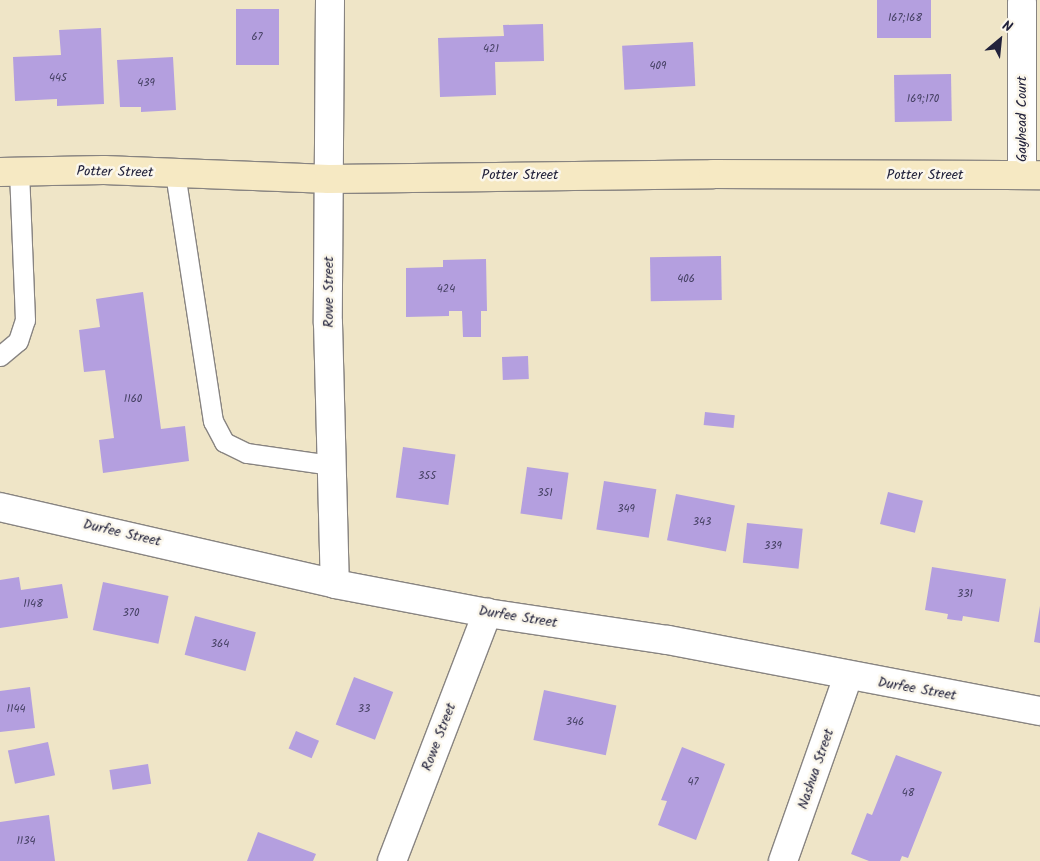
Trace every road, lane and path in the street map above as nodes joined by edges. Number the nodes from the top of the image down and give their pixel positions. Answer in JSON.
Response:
{"nodes":[{"id":1,"x":330,"y":0,"type":"edge"},
{"id":2,"x":1022,"y":2,"type":"dead end"},
{"id":3,"x":10,"y":172,"type":"edge"},
{"id":4,"x":175,"y":173,"type":"junction"},
{"id":5,"x":1031,"y":175,"type":"edge"},
{"id":6,"x":328,"y":179,"type":"junction"},
{"id":7,"x":0,"y":356,"type":"edge"},
{"id":8,"x":330,"y":465,"type":"junction"},
{"id":9,"x":0,"y":507,"type":"edge"},
{"id":10,"x":335,"y":584,"type":"junction"},
{"id":11,"x":487,"y":613,"type":"junction"},
{"id":12,"x":848,"y":676,"type":"junction"},
{"id":13,"x":1040,"y":711,"type":"edge"},
{"id":14,"x":392,"y":861,"type":"edge"},
{"id":15,"x":783,"y":861,"type":"edge"}],
"edges":[{"from":1,"to":6,"type":"street","name":"Rowe Street"},
{"from":2,"to":5,"type":"street","name":"Gayhead Court"},
{"from":3,"to":4,"type":"main road","name":"Potter Street"},
{"from":3,"to":7,"type":"lane"},
{"from":4,"to":6,"type":"main road","name":"Potter Street"},
{"from":4,"to":8,"type":"lane"},
{"from":5,"to":6,"type":"main road","name":"Potter Street"},
{"from":6,"to":8,"type":"street","name":"Rowe Street"},
{"from":8,"to":10,"type":"street","name":"Rowe Street"},
{"from":9,"to":10,"type":"street","name":"Durfee Street"},
{"from":10,"to":11,"type":"street","name":"Durfee Street"},
{"from":11,"to":12,"type":"street","name":"Durfee Street"},
{"from":11,"to":14,"type":"street","name":"Rowe Street"},
{"from":12,"to":13,"type":"street","name":"Durfee Street"},
{"from":12,"to":15,"type":"street","name":"Nashua Street"}]}
